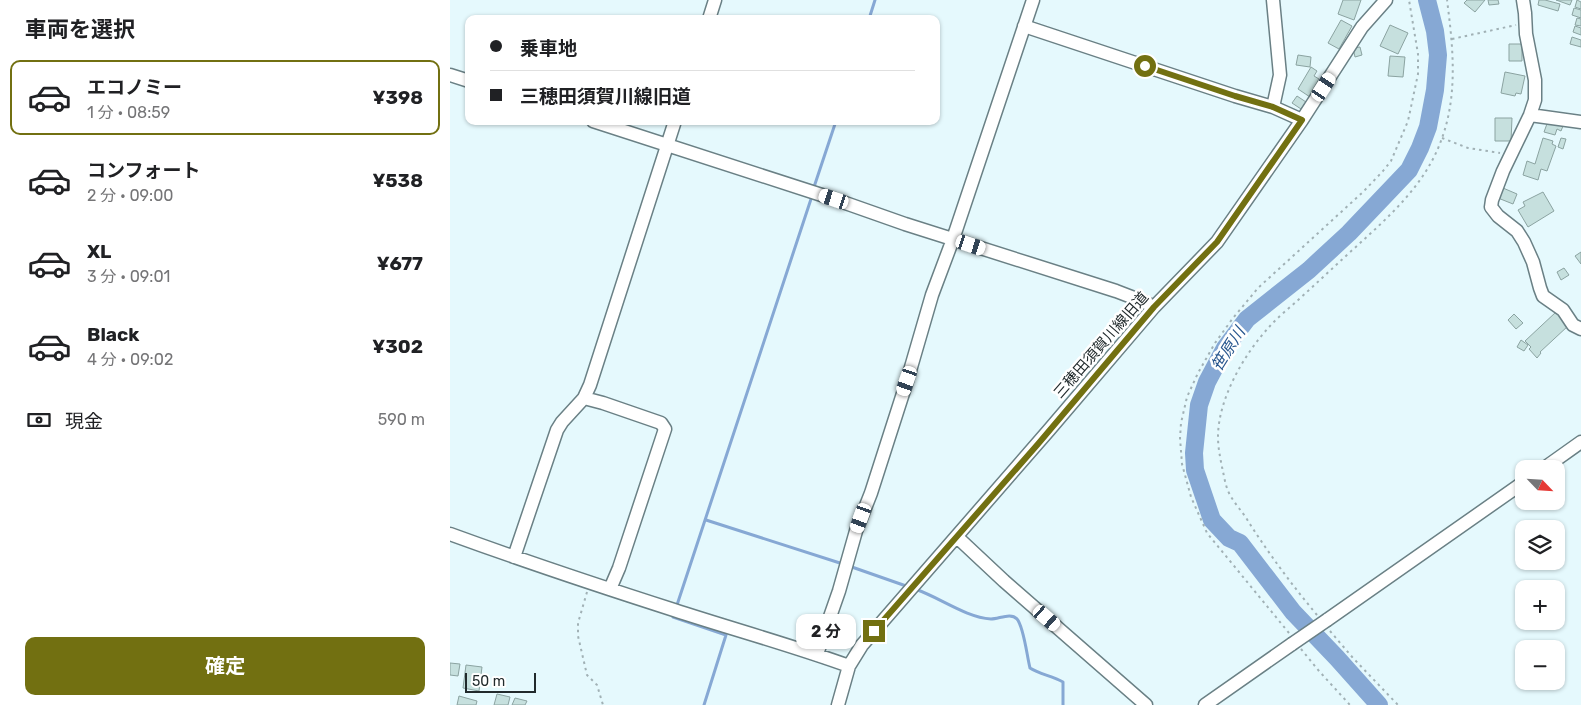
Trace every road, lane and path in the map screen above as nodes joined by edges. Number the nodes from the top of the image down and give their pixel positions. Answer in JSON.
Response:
{"nodes":[{"id":1,"x":715,"y":0,"type":"edge"},
{"id":2,"x":1033,"y":0,"type":"edge"},
{"id":3,"x":1274,"y":0,"type":"edge"},
{"id":4,"x":1386,"y":0,"type":"edge"},
{"id":5,"x":1409,"y":0,"type":"edge"},
{"id":6,"x":1447,"y":0,"type":"edge"},
{"id":7,"x":1523,"y":0,"type":"edge"},
{"id":8,"x":710,"y":15,"type":"edge"},
{"id":9,"x":1526,"y":23,"type":"junction"},
{"id":10,"x":1024,"y":26,"type":"junction"},
{"id":11,"x":1452,"y":39,"type":"junction"},
{"id":12,"x":450,"y":75,"type":"edge"},
{"id":13,"x":465,"y":80,"type":"edge"},
{"id":14,"x":1273,"y":107,"type":"junction"},
{"id":15,"x":1530,"y":115,"type":"junction"},
{"id":16,"x":1302,"y":120,"type":"junction"},
{"id":17,"x":1581,"y":122,"type":"edge"},
{"id":18,"x":605,"y":125,"type":"edge"},
{"id":19,"x":674,"y":125,"type":"edge"},
{"id":20,"x":1442,"y":138,"type":"junction"},
{"id":21,"x":667,"y":145,"type":"junction"},
{"id":22,"x":1509,"y":156,"type":"junction"},
{"id":23,"x":953,"y":239,"type":"junction"},
{"id":24,"x":1154,"y":307,"type":"junction"},
{"id":25,"x":1581,"y":329,"type":"edge"},
{"id":26,"x":584,"y":398,"type":"junction"},
{"id":27,"x":1581,"y":442,"type":"edge"},
{"id":28,"x":1556,"y":460,"type":"edge"},
{"id":29,"x":1515,"y":488,"type":"edge"},
{"id":30,"x":450,"y":534,"type":"edge"},
{"id":31,"x":957,"y":537,"type":"junction"},
{"id":32,"x":514,"y":557,"type":"junction"},
{"id":33,"x":590,"y":582,"type":"junction"},
{"id":34,"x":610,"y":589,"type":"junction"},
{"id":35,"x":1324,"y":621,"type":"junction"},
{"id":36,"x":1294,"y":642,"type":"junction"},
{"id":37,"x":817,"y":654,"type":"junction"},
{"id":38,"x":849,"y":666,"type":"junction"},
{"id":39,"x":603,"y":705,"type":"edge"},
{"id":40,"x":838,"y":705,"type":"edge"},
{"id":41,"x":1146,"y":705,"type":"edge"},
{"id":42,"x":1205,"y":705,"type":"edge"},
{"id":43,"x":1350,"y":705,"type":"edge"},
{"id":44,"x":1398,"y":705,"type":"edge"}],
"edges":[{"from":1,"to":8,"type":"street"},
{"from":2,"to":10,"type":"street"},
{"from":3,"to":14,"type":"street"},
{"from":4,"to":16,"type":"street","name":"三穂田須賀川線旧道"},
{"from":5,"to":36,"type":"path"},
{"from":6,"to":11,"type":"path"},
{"from":7,"to":9,"type":"street"},
{"from":9,"to":11,"type":"path"},
{"from":9,"to":15,"type":"street"},
{"from":10,"to":14,"type":"street"},
{"from":10,"to":23,"type":"street"},
{"from":11,"to":20,"type":"path"},
{"from":12,"to":13,"type":"street"},
{"from":14,"to":16,"type":"street"},
{"from":15,"to":17,"type":"street"},
{"from":15,"to":22,"type":"street"},
{"from":16,"to":24,"type":"street","name":"三穂田須賀川線旧道"},
{"from":18,"to":21,"type":"street"},
{"from":19,"to":21,"type":"street"},
{"from":20,"to":22,"type":"path"},
{"from":20,"to":35,"type":"path"},
{"from":21,"to":23,"type":"street"},
{"from":21,"to":26,"type":"street"},
{"from":22,"to":25,"type":"street"},
{"from":23,"to":24,"type":"street"},
{"from":23,"to":37,"type":"street"},
{"from":24,"to":31,"type":"street","name":"三穂田須賀川線旧道"},
{"from":26,"to":32,"type":"street"},
{"from":26,"to":34,"type":"street"},
{"from":27,"to":28,"type":"street"},
{"from":29,"to":35,"type":"street"},
{"from":30,"to":32,"type":"street"},
{"from":31,"to":38,"type":"street","name":"三穂田須賀川線旧道"},
{"from":31,"to":41,"type":"street"},
{"from":32,"to":33,"type":"street"},
{"from":33,"to":34,"type":"street"},
{"from":33,"to":39,"type":"path"},
{"from":34,"to":37,"type":"street"},
{"from":35,"to":36,"type":"street","bridge":true},
{"from":35,"to":44,"type":"path"},
{"from":36,"to":42,"type":"street"},
{"from":36,"to":43,"type":"path"},
{"from":37,"to":38,"type":"street"},
{"from":38,"to":40,"type":"street","name":"三穂田須賀川線旧道"}]}
